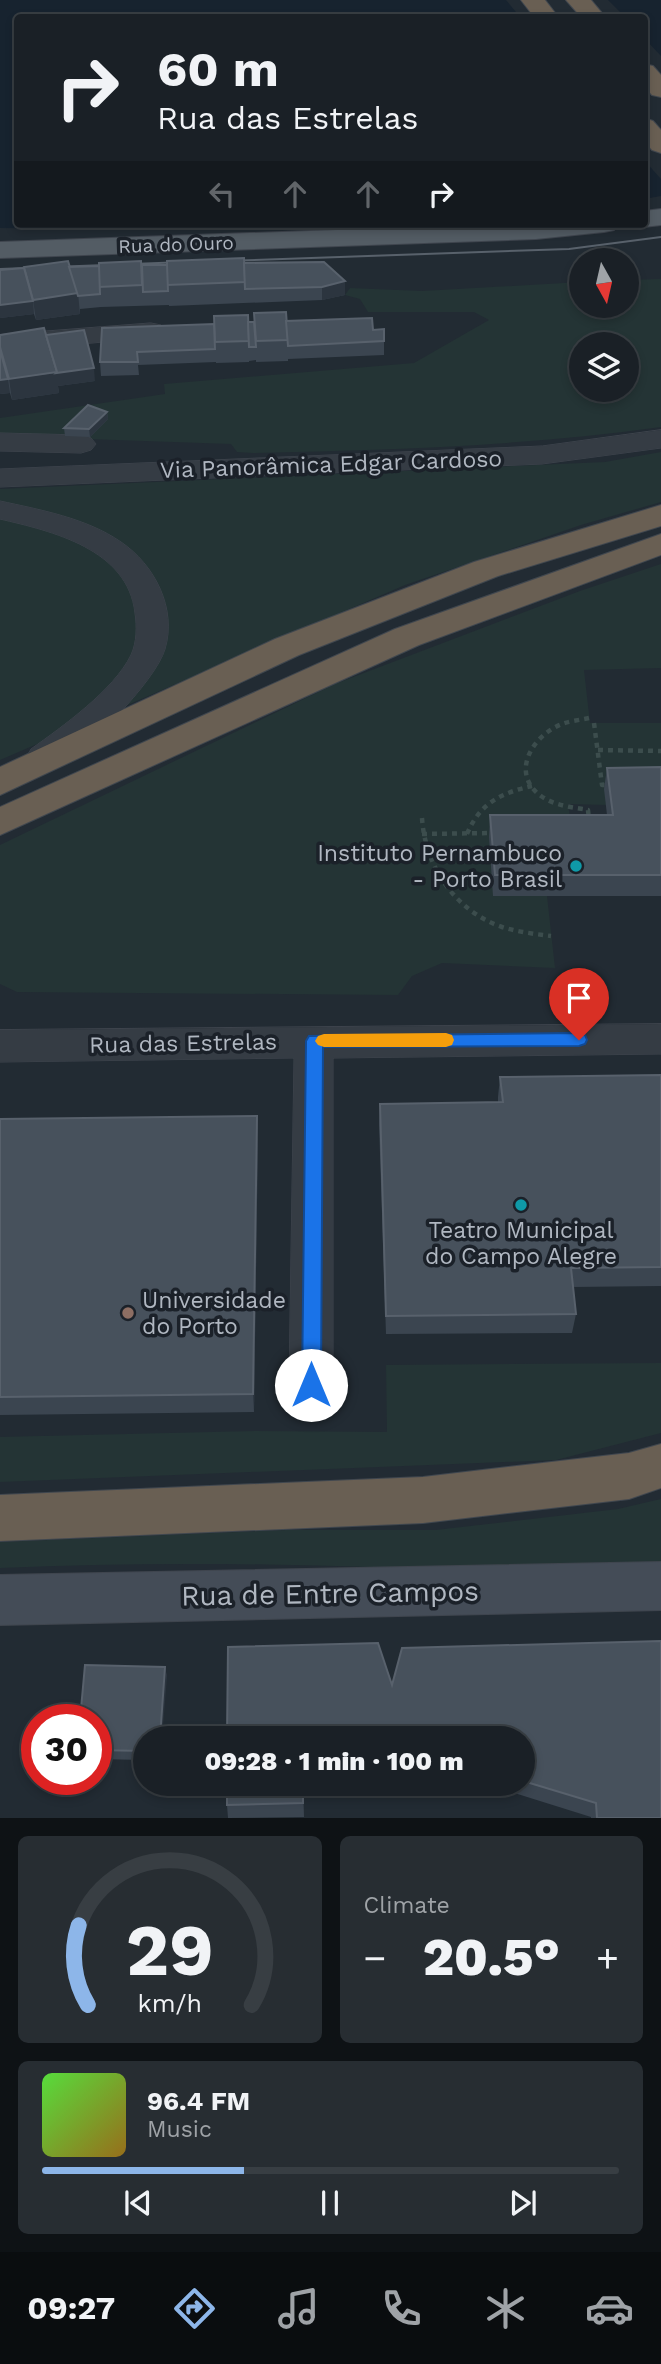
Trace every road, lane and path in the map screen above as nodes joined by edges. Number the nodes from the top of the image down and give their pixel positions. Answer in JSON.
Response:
{"nodes":[{"id":1,"x":533,"y":0,"type":"edge"},
{"id":2,"x":579,"y":0,"type":"edge"},
{"id":3,"x":545,"y":14,"type":"edge"},
{"id":4,"x":591,"y":14,"type":"edge"},
{"id":5,"x":648,"y":75,"type":"edge"},
{"id":6,"x":661,"y":90,"type":"edge"},
{"id":7,"x":648,"y":130,"type":"edge"},
{"id":8,"x":661,"y":145,"type":"edge"},
{"id":9,"x":570,"y":228,"type":"edge"},
{"id":10,"x":0,"y":250,"type":"edge"},
{"id":11,"x":172,"y":331,"type":"edge"},
{"id":12,"x":0,"y":343,"type":"edge"},
{"id":13,"x":661,"y":439,"type":"edge"},
{"id":14,"x":0,"y":442,"type":"edge"},
{"id":15,"x":81,"y":444,"type":"dead end"},
{"id":16,"x":0,"y":478,"type":"edge"},
{"id":17,"x":0,"y":510,"type":"edge"},
{"id":18,"x":661,"y":515,"type":"edge"},
{"id":19,"x":661,"y":544,"type":"edge"},
{"id":20,"x":589,"y":718,"type":"dead end"},
{"id":21,"x":594,"y":723,"type":"dead end"},
{"id":22,"x":598,"y":750,"type":"junction"},
{"id":23,"x":661,"y":751,"type":"edge"},
{"id":24,"x":31,"y":767,"type":"junction"},
{"id":25,"x":0,"y":782,"type":"edge"},
{"id":26,"x":614,"y":785,"type":"edge"},
{"id":27,"x":532,"y":786,"type":"junction"},
{"id":28,"x":422,"y":818,"type":"dead end"},
{"id":29,"x":0,"y":822,"type":"edge"},
{"id":30,"x":590,"y":823,"type":"edge"},
{"id":31,"x":502,"y":833,"type":"edge"},
{"id":32,"x":422,"y":834,"type":"junction"},
{"id":33,"x":467,"y":834,"type":"junction"},
{"id":34,"x":551,"y":936,"type":"dead end"},
{"id":35,"x":661,"y":1040,"type":"edge"},
{"id":36,"x":314,"y":1041,"type":"junction"},
{"id":37,"x":0,"y":1046,"type":"edge"},
{"id":38,"x":311,"y":1385,"type":"dead end"},
{"id":39,"x":661,"y":1466,"type":"edge"},
{"id":40,"x":0,"y":1518,"type":"edge"},
{"id":41,"x":661,"y":1587,"type":"edge"},
{"id":42,"x":0,"y":1600,"type":"edge"}],
"edges":[{"from":1,"to":3,"type":"highway"},
{"from":2,"to":4,"type":"highway"},
{"from":5,"to":6,"type":"highway"},
{"from":7,"to":8,"type":"highway"},
{"from":9,"to":10,"type":"main road","name":"Rua do Ouro"},
{"from":11,"to":12,"type":"street"},
{"from":13,"to":16,"type":"street","name":"Via Panorâmica Edgar Cardoso"},
{"from":14,"to":15,"type":"street"},
{"from":17,"to":24,"type":"street"},
{"from":18,"to":24,"type":"highway"},
{"from":19,"to":29,"type":"highway"},
{"from":20,"to":27,"type":"path"},
{"from":21,"to":22,"type":"path"},
{"from":22,"to":23,"type":"path"},
{"from":22,"to":26,"type":"path"},
{"from":24,"to":25,"type":"highway"},
{"from":27,"to":30,"type":"path"},
{"from":27,"to":33,"type":"path"},
{"from":28,"to":32,"type":"path"},
{"from":31,"to":33,"type":"path"},
{"from":32,"to":33,"type":"path"},
{"from":32,"to":34,"type":"path"},
{"from":35,"to":36,"type":"street","name":"Rua das Estrelas"},
{"from":36,"to":37,"type":"street","name":"Rua das Estrelas"},
{"from":36,"to":38,"type":"street"},
{"from":39,"to":40,"type":"highway"},
{"from":41,"to":42,"type":"street","name":"Rua de Entre Campos"}]}
